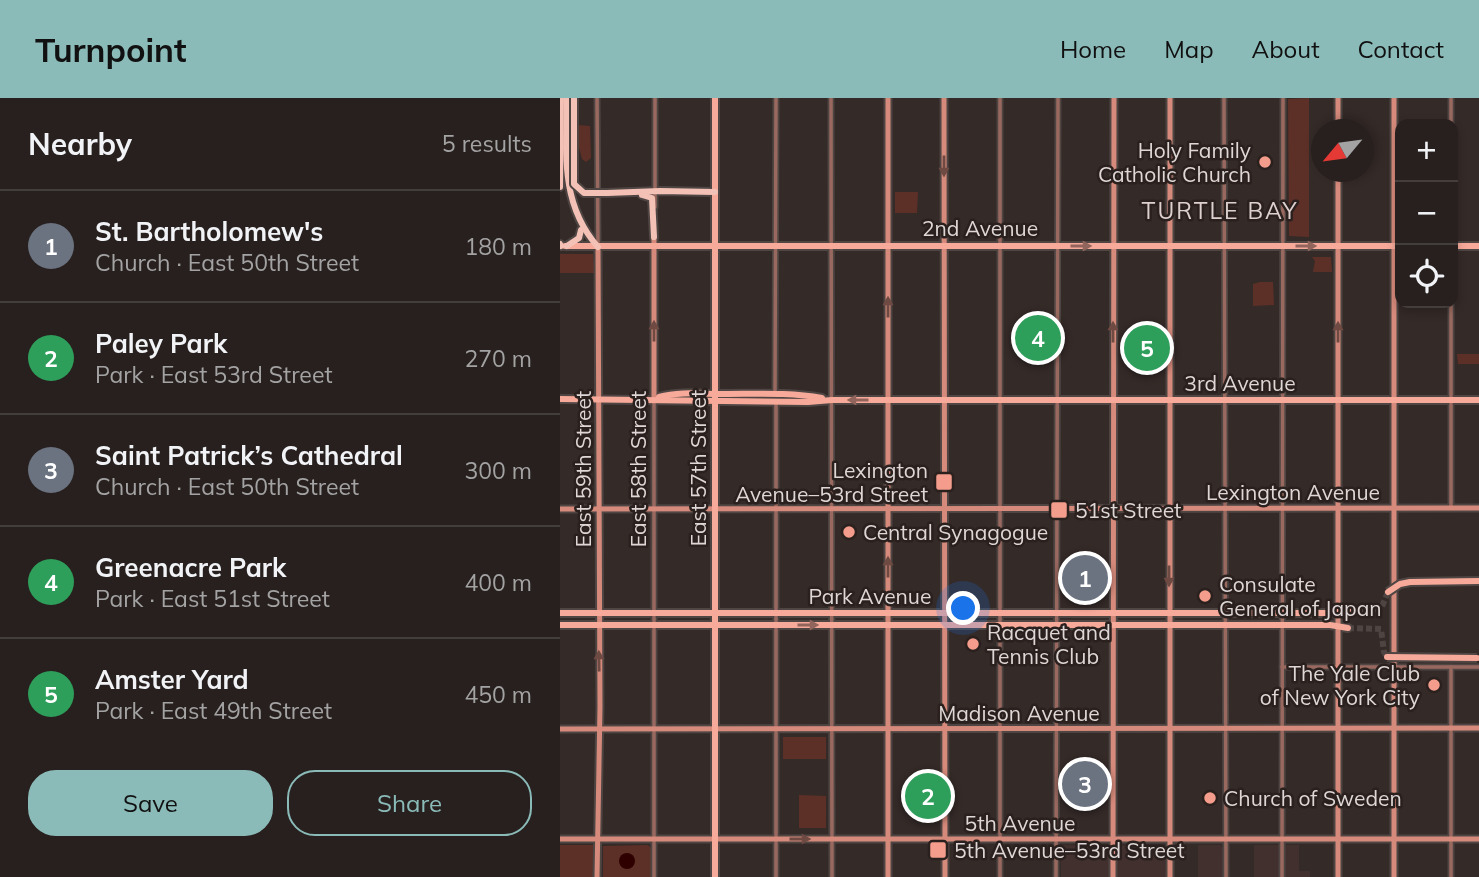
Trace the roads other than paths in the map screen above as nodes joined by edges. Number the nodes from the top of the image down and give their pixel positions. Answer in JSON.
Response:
{"nodes":[{"id":1,"x":561,"y":98,"type":"edge"},
{"id":2,"x":570,"y":98,"type":"edge"},
{"id":3,"x":597,"y":98,"type":"edge"},
{"id":4,"x":655,"y":98,"type":"edge"},
{"id":5,"x":715,"y":98,"type":"edge"},
{"id":6,"x":776,"y":98,"type":"edge"},
{"id":7,"x":831,"y":98,"type":"edge"},
{"id":8,"x":888,"y":98,"type":"edge"},
{"id":9,"x":944,"y":98,"type":"edge"},
{"id":10,"x":1000,"y":98,"type":"edge"},
{"id":11,"x":1058,"y":98,"type":"edge"},
{"id":12,"x":1114,"y":98,"type":"edge"},
{"id":13,"x":1170,"y":98,"type":"edge"},
{"id":14,"x":1224,"y":98,"type":"edge"},
{"id":15,"x":1283,"y":98,"type":"edge"},
{"id":16,"x":1338,"y":98,"type":"edge"},
{"id":17,"x":1394,"y":98,"type":"edge"},
{"id":18,"x":1451,"y":98,"type":"edge"},
{"id":19,"x":1338,"y":119,"type":"edge"},
{"id":20,"x":1451,"y":119,"type":"edge"},
{"id":21,"x":571,"y":144,"type":"dead end"},
{"id":22,"x":1338,"y":182,"type":"edge"},
{"id":23,"x":560,"y":185,"type":"edge"},
{"id":24,"x":655,"y":191,"type":"junction"},
{"id":25,"x":622,"y":192,"type":"junction"},
{"id":26,"x":715,"y":192,"type":"junction"},
{"id":27,"x":581,"y":228,"type":"junction"},
{"id":28,"x":654,"y":237,"type":"junction"},
{"id":29,"x":1397,"y":245,"type":"edge"},
{"id":30,"x":562,"y":246,"type":"edge"},
{"id":31,"x":654,"y":246,"type":"junction"},
{"id":32,"x":889,"y":246,"type":"junction"},
{"id":33,"x":1057,"y":246,"type":"junction"},
{"id":34,"x":1113,"y":246,"type":"junction"},
{"id":35,"x":1170,"y":246,"type":"junction"},
{"id":36,"x":1226,"y":246,"type":"junction"},
{"id":37,"x":1282,"y":246,"type":"junction"},
{"id":38,"x":1338,"y":246,"type":"junction"},
{"id":39,"x":1395,"y":246,"type":"edge"},
{"id":40,"x":1458,"y":246,"type":"edge"},
{"id":41,"x":1479,"y":246,"type":"edge"},
{"id":42,"x":598,"y":247,"type":"junction"},
{"id":43,"x":715,"y":247,"type":"junction"},
{"id":44,"x":775,"y":247,"type":"junction"},
{"id":45,"x":831,"y":247,"type":"junction"},
{"id":46,"x":945,"y":247,"type":"junction"},
{"id":47,"x":1000,"y":247,"type":"junction"},
{"id":48,"x":1396,"y":308,"type":"edge"},
{"id":49,"x":1451,"y":308,"type":"edge"},
{"id":50,"x":686,"y":394,"type":"junction"},
{"id":51,"x":715,"y":394,"type":"junction"},
{"id":52,"x":776,"y":398,"type":"junction"},
{"id":53,"x":560,"y":399,"type":"edge"},
{"id":54,"x":598,"y":399,"type":"junction"},
{"id":55,"x":654,"y":399,"type":"junction"},
{"id":56,"x":832,"y":400,"type":"junction"},
{"id":57,"x":888,"y":400,"type":"junction"},
{"id":58,"x":944,"y":400,"type":"junction"},
{"id":59,"x":999,"y":400,"type":"junction"},
{"id":60,"x":1057,"y":400,"type":"junction"},
{"id":61,"x":1113,"y":400,"type":"junction"},
{"id":62,"x":1170,"y":400,"type":"junction"},
{"id":63,"x":1226,"y":400,"type":"junction"},
{"id":64,"x":1282,"y":400,"type":"junction"},
{"id":65,"x":1338,"y":400,"type":"junction"},
{"id":66,"x":1394,"y":400,"type":"junction"},
{"id":67,"x":1451,"y":400,"type":"junction"},
{"id":68,"x":1479,"y":400,"type":"edge"},
{"id":69,"x":701,"y":402,"type":"junction"},
{"id":70,"x":715,"y":402,"type":"junction"},
{"id":71,"x":598,"y":508,"type":"junction"},
{"id":72,"x":654,"y":508,"type":"junction"},
{"id":73,"x":715,"y":508,"type":"junction"},
{"id":74,"x":776,"y":508,"type":"junction"},
{"id":75,"x":831,"y":508,"type":"junction"},
{"id":76,"x":888,"y":508,"type":"junction"},
{"id":77,"x":944,"y":508,"type":"junction"},
{"id":78,"x":1000,"y":508,"type":"junction"},
{"id":79,"x":1057,"y":508,"type":"junction"},
{"id":80,"x":1113,"y":508,"type":"junction"},
{"id":81,"x":1170,"y":508,"type":"junction"},
{"id":82,"x":1225,"y":508,"type":"junction"},
{"id":83,"x":1283,"y":508,"type":"junction"},
{"id":84,"x":1338,"y":508,"type":"junction"},
{"id":85,"x":1395,"y":508,"type":"junction"},
{"id":86,"x":1451,"y":508,"type":"junction"},
{"id":87,"x":1479,"y":508,"type":"edge"},
{"id":88,"x":560,"y":509,"type":"edge"},
{"id":89,"x":1479,"y":581,"type":"edge"},
{"id":90,"x":1388,"y":592,"type":"tunnel mouth"},
{"id":91,"x":1348,"y":610,"type":"tunnel mouth"},
{"id":92,"x":1338,"y":612,"type":"junction"},
{"id":93,"x":560,"y":613,"type":"edge"},
{"id":94,"x":599,"y":613,"type":"junction"},
{"id":95,"x":654,"y":613,"type":"junction"},
{"id":96,"x":715,"y":613,"type":"junction"},
{"id":97,"x":775,"y":613,"type":"junction"},
{"id":98,"x":831,"y":613,"type":"junction"},
{"id":99,"x":888,"y":613,"type":"junction"},
{"id":100,"x":944,"y":613,"type":"junction"},
{"id":101,"x":1000,"y":613,"type":"junction"},
{"id":102,"x":1056,"y":613,"type":"junction"},
{"id":103,"x":1113,"y":613,"type":"junction"},
{"id":104,"x":1169,"y":613,"type":"junction"},
{"id":105,"x":1225,"y":613,"type":"junction"},
{"id":106,"x":1282,"y":613,"type":"junction"},
{"id":107,"x":560,"y":625,"type":"edge"},
{"id":108,"x":599,"y":625,"type":"junction"},
{"id":109,"x":654,"y":625,"type":"junction"},
{"id":110,"x":715,"y":625,"type":"junction"},
{"id":111,"x":775,"y":625,"type":"junction"},
{"id":112,"x":831,"y":625,"type":"junction"},
{"id":113,"x":888,"y":625,"type":"junction"},
{"id":114,"x":944,"y":625,"type":"junction"},
{"id":115,"x":1000,"y":625,"type":"junction"},
{"id":116,"x":1056,"y":625,"type":"junction"},
{"id":117,"x":1113,"y":625,"type":"junction"},
{"id":118,"x":1169,"y":625,"type":"junction"},
{"id":119,"x":1225,"y":625,"type":"junction"},
{"id":120,"x":1282,"y":625,"type":"junction"},
{"id":121,"x":1338,"y":627,"type":"junction"},
{"id":122,"x":1348,"y":628,"type":"tunnel mouth"},
{"id":123,"x":1387,"y":657,"type":"dead end"},
{"id":124,"x":1479,"y":657,"type":"edge"},
{"id":125,"x":1282,"y":667,"type":"junction"},
{"id":126,"x":1337,"y":667,"type":"junction"},
{"id":127,"x":1394,"y":667,"type":"junction"},
{"id":128,"x":1451,"y":667,"type":"junction"},
{"id":129,"x":1479,"y":667,"type":"edge"},
{"id":130,"x":1338,"y":728,"type":"junction"},
{"id":131,"x":560,"y":729,"type":"edge"},
{"id":132,"x":599,"y":729,"type":"junction"},
{"id":133,"x":654,"y":729,"type":"junction"},
{"id":134,"x":715,"y":729,"type":"junction"},
{"id":135,"x":776,"y":729,"type":"junction"},
{"id":136,"x":831,"y":729,"type":"junction"},
{"id":137,"x":888,"y":729,"type":"junction"},
{"id":138,"x":945,"y":729,"type":"junction"},
{"id":139,"x":1001,"y":729,"type":"junction"},
{"id":140,"x":1057,"y":729,"type":"junction"},
{"id":141,"x":1113,"y":729,"type":"junction"},
{"id":142,"x":1169,"y":729,"type":"junction"},
{"id":143,"x":1226,"y":729,"type":"junction"},
{"id":144,"x":1282,"y":729,"type":"junction"},
{"id":145,"x":1394,"y":729,"type":"junction"},
{"id":146,"x":1451,"y":729,"type":"junction"},
{"id":147,"x":1479,"y":729,"type":"edge"},
{"id":148,"x":1226,"y":838,"type":"junction"},
{"id":149,"x":1282,"y":838,"type":"junction"},
{"id":150,"x":560,"y":839,"type":"edge"},
{"id":151,"x":598,"y":839,"type":"junction"},
{"id":152,"x":654,"y":839,"type":"junction"},
{"id":153,"x":715,"y":839,"type":"junction"},
{"id":154,"x":776,"y":839,"type":"junction"},
{"id":155,"x":832,"y":839,"type":"junction"},
{"id":156,"x":888,"y":839,"type":"junction"},
{"id":157,"x":946,"y":839,"type":"junction"},
{"id":158,"x":1000,"y":839,"type":"junction"},
{"id":159,"x":1056,"y":839,"type":"junction"},
{"id":160,"x":1113,"y":839,"type":"junction"},
{"id":161,"x":1170,"y":839,"type":"junction"},
{"id":162,"x":1338,"y":839,"type":"junction"},
{"id":163,"x":1394,"y":839,"type":"junction"},
{"id":164,"x":1451,"y":839,"type":"junction"},
{"id":165,"x":1479,"y":839,"type":"edge"},
{"id":166,"x":597,"y":877,"type":"edge"},
{"id":167,"x":654,"y":877,"type":"edge"},
{"id":168,"x":715,"y":877,"type":"edge"},
{"id":169,"x":776,"y":877,"type":"edge"},
{"id":170,"x":832,"y":877,"type":"edge"},
{"id":171,"x":888,"y":877,"type":"edge"},
{"id":172,"x":946,"y":877,"type":"edge"},
{"id":173,"x":1000,"y":877,"type":"edge"},
{"id":174,"x":1056,"y":877,"type":"edge"},
{"id":175,"x":1113,"y":877,"type":"edge"},
{"id":176,"x":1170,"y":877,"type":"edge"},
{"id":177,"x":1226,"y":877,"type":"edge"},
{"id":178,"x":1282,"y":877,"type":"edge"},
{"id":179,"x":1338,"y":877,"type":"edge"},
{"id":180,"x":1394,"y":877,"type":"edge"},
{"id":181,"x":1451,"y":877,"type":"edge"}],
"edges":[{"from":1,"to":23,"type":"highway"},
{"from":2,"to":21,"type":"street"},
{"from":2,"to":25,"type":"highway","bridge":true},
{"from":2,"to":27,"type":"highway"},
{"from":3,"to":42,"type":"street","name":"East 59th Street"},
{"from":4,"to":24,"type":"street","name":"East 58th Street"},
{"from":5,"to":26,"type":"main road","name":"East 57th Street"},
{"from":6,"to":44,"type":"street"},
{"from":7,"to":45,"type":"street"},
{"from":8,"to":32,"type":"main road"},
{"from":9,"to":46,"type":"main road","one_way":true},
{"from":10,"to":47,"type":"street"},
{"from":11,"to":33,"type":"street"},
{"from":12,"to":34,"type":"main road"},
{"from":13,"to":35,"type":"main road"},
{"from":14,"to":36,"type":"street"},
{"from":15,"to":37,"type":"street"},
{"from":16,"to":19,"type":"main road"},
{"from":17,"to":29,"type":"main road"},
{"from":18,"to":20,"type":"street"},
{"from":22,"to":38,"type":"main road"},
{"from":24,"to":25,"type":"highway"},
{"from":24,"to":26,"type":"highway"},
{"from":24,"to":28,"type":"street","name":"East 58th Street"},
{"from":25,"to":28,"type":"highway"},
{"from":26,"to":43,"type":"main road","name":"East 57th Street"},
{"from":27,"to":30,"type":"highway"},
{"from":27,"to":42,"type":"highway"},
{"from":28,"to":31,"type":"main road","name":"East 58th Street"},
{"from":30,"to":42,"type":"main road","name":"2nd Avenue"},
{"from":31,"to":42,"type":"main road","name":"2nd Avenue"},
{"from":31,"to":43,"type":"main road","name":"2nd Avenue"},
{"from":55,"to":31,"type":"main road","name":"East 58th Street","one_way":true},
{"from":32,"to":45,"type":"main road","name":"2nd Avenue"},
{"from":32,"to":46,"type":"main road","name":"2nd Avenue"},
{"from":57,"to":32,"type":"main road","one_way":true},
{"from":33,"to":34,"type":"main road","name":"2nd Avenue","one_way":true},
{"from":33,"to":47,"type":"main road","name":"2nd Avenue"},
{"from":33,"to":60,"type":"street"},
{"from":34,"to":35,"type":"main road","name":"2nd Avenue"},
{"from":61,"to":34,"type":"main road","one_way":true},
{"from":35,"to":36,"type":"main road","name":"2nd Avenue"},
{"from":35,"to":62,"type":"main road"},
{"from":36,"to":37,"type":"main road","name":"2nd Avenue"},
{"from":36,"to":63,"type":"street"},
{"from":37,"to":38,"type":"main road","name":"2nd Avenue","one_way":true},
{"from":37,"to":64,"type":"street"},
{"from":38,"to":39,"type":"main road","name":"2nd Avenue"},
{"from":65,"to":38,"type":"main road","one_way":true},
{"from":40,"to":41,"type":"main road"},
{"from":42,"to":54,"type":"main road","name":"East 59th Street"},
{"from":43,"to":44,"type":"main road","name":"2nd Avenue"},
{"from":43,"to":51,"type":"main road","name":"East 57th Street"},
{"from":44,"to":45,"type":"main road","name":"2nd Avenue"},
{"from":44,"to":52,"type":"street"},
{"from":45,"to":56,"type":"street"},
{"from":46,"to":47,"type":"main road","name":"2nd Avenue"},
{"from":46,"to":58,"type":"main road"},
{"from":47,"to":59,"type":"street"},
{"from":48,"to":66,"type":"main road"},
{"from":49,"to":67,"type":"street"},
{"from":50,"to":51,"type":"main road","name":"3rd Avenue"},
{"from":50,"to":55,"type":"main road","name":"3rd Avenue"},
{"from":50,"to":69,"type":"main road"},
{"from":51,"to":52,"type":"main road","name":"3rd Avenue"},
{"from":51,"to":70,"type":"main road","name":"East 57th Street"},
{"from":52,"to":56,"type":"main road","name":"3rd Avenue"},
{"from":52,"to":70,"type":"main road","name":"3rd Avenue"},
{"from":52,"to":74,"type":"street"},
{"from":53,"to":54,"type":"main road","name":"3rd Avenue"},
{"from":54,"to":55,"type":"main road","name":"3rd Avenue"},
{"from":54,"to":71,"type":"main road","name":"East 59th Street"},
{"from":55,"to":69,"type":"main road","name":"3rd Avenue"},
{"from":55,"to":72,"type":"street","name":"East 58th Street"},
{"from":57,"to":56,"type":"main road","name":"3rd Avenue","one_way":true},
{"from":56,"to":75,"type":"street"},
{"from":57,"to":58,"type":"main road","name":"3rd Avenue"},
{"from":57,"to":76,"type":"main road"},
{"from":58,"to":59,"type":"main road","name":"3rd Avenue"},
{"from":58,"to":77,"type":"main road"},
{"from":59,"to":60,"type":"main road","name":"3rd Avenue"},
{"from":59,"to":78,"type":"street"},
{"from":60,"to":61,"type":"main road","name":"3rd Avenue"},
{"from":60,"to":79,"type":"street"},
{"from":61,"to":62,"type":"main road","name":"3rd Avenue"},
{"from":61,"to":80,"type":"main road"},
{"from":62,"to":63,"type":"main road","name":"3rd Avenue"},
{"from":62,"to":81,"type":"main road"},
{"from":63,"to":64,"type":"main road","name":"3rd Avenue"},
{"from":63,"to":82,"type":"street"},
{"from":64,"to":65,"type":"main road","name":"3rd Avenue"},
{"from":64,"to":83,"type":"street"},
{"from":65,"to":66,"type":"main road","name":"3rd Avenue"},
{"from":65,"to":84,"type":"main road"},
{"from":66,"to":67,"type":"main road","name":"3rd Avenue"},
{"from":66,"to":85,"type":"main road"},
{"from":67,"to":68,"type":"main road","name":"3rd Avenue"},
{"from":67,"to":86,"type":"street"},
{"from":69,"to":70,"type":"main road","name":"3rd Avenue"},
{"from":70,"to":73,"type":"main road","name":"East 57th Street"},
{"from":71,"to":72,"type":"main road","name":"Lexington Avenue"},
{"from":71,"to":88,"type":"main road","name":"Lexington Avenue"},
{"from":71,"to":94,"type":"main road","name":"East 59th Street"},
{"from":72,"to":73,"type":"main road","name":"Lexington Avenue"},
{"from":72,"to":95,"type":"street","name":"East 58th Street"},
{"from":73,"to":74,"type":"main road","name":"Lexington Avenue"},
{"from":73,"to":96,"type":"main road","name":"East 57th Street"},
{"from":74,"to":75,"type":"main road","name":"Lexington Avenue"},
{"from":74,"to":97,"type":"street"},
{"from":75,"to":76,"type":"main road","name":"Lexington Avenue"},
{"from":75,"to":98,"type":"street"},
{"from":76,"to":77,"type":"main road","name":"Lexington Avenue"},
{"from":99,"to":76,"type":"main road","one_way":true},
{"from":77,"to":78,"type":"main road","name":"Lexington Avenue"},
{"from":77,"to":100,"type":"main road"},
{"from":78,"to":79,"type":"main road","name":"Lexington Avenue"},
{"from":78,"to":101,"type":"street"},
{"from":79,"to":80,"type":"main road","name":"Lexington Avenue"},
{"from":79,"to":102,"type":"street"},
{"from":80,"to":81,"type":"main road","name":"Lexington Avenue"},
{"from":80,"to":103,"type":"main road"},
{"from":81,"to":82,"type":"main road","name":"Lexington Avenue"},
{"from":81,"to":104,"type":"main road","one_way":true},
{"from":82,"to":83,"type":"main road","name":"Lexington Avenue"},
{"from":82,"to":105,"type":"street"},
{"from":83,"to":84,"type":"main road","name":"Lexington Avenue"},
{"from":83,"to":106,"type":"street"},
{"from":84,"to":85,"type":"main road","name":"Lexington Avenue"},
{"from":84,"to":92,"type":"main road"},
{"from":85,"to":86,"type":"main road","name":"Lexington Avenue"},
{"from":85,"to":127,"type":"main road"},
{"from":86,"to":87,"type":"main road","name":"Lexington Avenue"},
{"from":89,"to":90,"type":"main road","bridge":true},
{"from":91,"to":92,"type":"main road","name":"Park Avenue"},
{"from":92,"to":106,"type":"main road","name":"Park Avenue"},
{"from":92,"to":121,"type":"main road"},
{"from":93,"to":94,"type":"main road","name":"Park Avenue"},
{"from":94,"to":95,"type":"main road","name":"Park Avenue"},
{"from":94,"to":108,"type":"main road","name":"East 59th Street"},
{"from":95,"to":96,"type":"main road","name":"Park Avenue"},
{"from":95,"to":109,"type":"street","name":"East 58th Street"},
{"from":96,"to":97,"type":"main road","name":"Park Avenue"},
{"from":96,"to":110,"type":"main road","name":"East 57th Street"},
{"from":97,"to":98,"type":"main road","name":"Park Avenue"},
{"from":97,"to":111,"type":"street"},
{"from":98,"to":99,"type":"main road","name":"Park Avenue"},
{"from":98,"to":112,"type":"street"},
{"from":99,"to":100,"type":"main road","name":"Park Avenue"},
{"from":99,"to":113,"type":"main road"},
{"from":100,"to":101,"type":"main road","name":"Park Avenue"},
{"from":100,"to":114,"type":"main road"},
{"from":101,"to":102,"type":"main road","name":"Park Avenue"},
{"from":101,"to":115,"type":"street"},
{"from":102,"to":103,"type":"main road","name":"Park Avenue"},
{"from":102,"to":116,"type":"street"},
{"from":103,"to":104,"type":"main road","name":"Park Avenue"},
{"from":103,"to":117,"type":"main road"},
{"from":104,"to":105,"type":"main road","name":"Park Avenue"},
{"from":104,"to":118,"type":"main road"},
{"from":105,"to":106,"type":"main road","name":"Park Avenue"},
{"from":105,"to":119,"type":"street"},
{"from":106,"to":120,"type":"street"},
{"from":107,"to":108,"type":"main road","name":"Park Avenue"},
{"from":108,"to":109,"type":"main road","name":"Park Avenue"},
{"from":132,"to":108,"type":"main road","name":"East 59th Street","one_way":true},
{"from":109,"to":110,"type":"main road","name":"Park Avenue"},
{"from":109,"to":133,"type":"street","name":"East 58th Street"},
{"from":110,"to":111,"type":"main road","name":"Park Avenue"},
{"from":110,"to":134,"type":"main road","name":"East 57th Street"},
{"from":111,"to":112,"type":"main road","name":"Park Avenue","one_way":true},
{"from":111,"to":135,"type":"street"},
{"from":112,"to":113,"type":"main road","name":"Park Avenue"},
{"from":112,"to":136,"type":"street"},
{"from":113,"to":114,"type":"main road","name":"Park Avenue"},
{"from":113,"to":137,"type":"main road"},
{"from":114,"to":115,"type":"main road","name":"Park Avenue"},
{"from":114,"to":138,"type":"main road"},
{"from":115,"to":116,"type":"main road","name":"Park Avenue"},
{"from":115,"to":139,"type":"street"},
{"from":116,"to":117,"type":"main road","name":"Park Avenue"},
{"from":116,"to":140,"type":"street"},
{"from":117,"to":118,"type":"main road","name":"Park Avenue"},
{"from":117,"to":141,"type":"main road"},
{"from":118,"to":119,"type":"main road","name":"Park Avenue"},
{"from":118,"to":142,"type":"main road"},
{"from":119,"to":120,"type":"main road","name":"Park Avenue"},
{"from":119,"to":143,"type":"street"},
{"from":120,"to":121,"type":"main road","name":"Park Avenue"},
{"from":120,"to":125,"type":"street"},
{"from":121,"to":122,"type":"main road","name":"Park Avenue"},
{"from":121,"to":126,"type":"main road"},
{"from":123,"to":124,"type":"main road","bridge":true},
{"from":125,"to":126,"type":"street"},
{"from":125,"to":144,"type":"street"},
{"from":126,"to":127,"type":"street"},
{"from":126,"to":130,"type":"main road"},
{"from":127,"to":128,"type":"street"},
{"from":127,"to":145,"type":"main road"},
{"from":128,"to":129,"type":"street"},
{"from":128,"to":146,"type":"street"},
{"from":130,"to":144,"type":"main road","name":"Madison Avenue"},
{"from":130,"to":145,"type":"main road","name":"Madison Avenue"},
{"from":130,"to":162,"type":"main road"},
{"from":131,"to":132,"type":"main road","name":"Madison Avenue"},
{"from":132,"to":133,"type":"main road","name":"Madison Avenue"},
{"from":132,"to":151,"type":"main road","name":"East 59th Street"},
{"from":133,"to":134,"type":"main road","name":"Madison Avenue"},
{"from":133,"to":152,"type":"street","name":"East 58th Street"},
{"from":134,"to":135,"type":"main road","name":"Madison Avenue"},
{"from":134,"to":153,"type":"main road","name":"East 57th Street"},
{"from":135,"to":136,"type":"main road","name":"Madison Avenue"},
{"from":135,"to":154,"type":"street"},
{"from":136,"to":137,"type":"main road","name":"Madison Avenue"},
{"from":136,"to":155,"type":"street"},
{"from":137,"to":138,"type":"main road","name":"Madison Avenue"},
{"from":137,"to":156,"type":"main road"},
{"from":138,"to":139,"type":"main road","name":"Madison Avenue"},
{"from":138,"to":157,"type":"main road"},
{"from":139,"to":140,"type":"main road","name":"Madison Avenue"},
{"from":139,"to":158,"type":"street"},
{"from":140,"to":141,"type":"main road","name":"Madison Avenue"},
{"from":140,"to":159,"type":"street"},
{"from":141,"to":142,"type":"main road","name":"Madison Avenue"},
{"from":141,"to":160,"type":"main road"},
{"from":142,"to":143,"type":"main road","name":"Madison Avenue"},
{"from":142,"to":161,"type":"main road"},
{"from":143,"to":144,"type":"main road","name":"Madison Avenue"},
{"from":143,"to":148,"type":"street"},
{"from":144,"to":149,"type":"street"},
{"from":145,"to":146,"type":"main road","name":"Madison Avenue"},
{"from":145,"to":163,"type":"main road"},
{"from":146,"to":147,"type":"main road","name":"Madison Avenue"},
{"from":146,"to":164,"type":"street"},
{"from":148,"to":149,"type":"main road","name":"5th Avenue"},
{"from":148,"to":161,"type":"main road","name":"5th Avenue"},
{"from":148,"to":177,"type":"street"},
{"from":149,"to":162,"type":"main road","name":"5th Avenue"},
{"from":149,"to":178,"type":"street"},
{"from":150,"to":151,"type":"main road","name":"5th Avenue"},
{"from":151,"to":152,"type":"main road","name":"5th Avenue"},
{"from":151,"to":166,"type":"main road","name":"East 59th Street"},
{"from":152,"to":153,"type":"main road","name":"5th Avenue"},
{"from":152,"to":167,"type":"street","name":"East 58th Street"},
{"from":153,"to":154,"type":"main road","name":"5th Avenue"},
{"from":153,"to":168,"type":"main road","name":"East 57th Street"},
{"from":154,"to":155,"type":"main road","name":"5th Avenue","one_way":true},
{"from":154,"to":169,"type":"street"},
{"from":155,"to":156,"type":"main road","name":"5th Avenue"},
{"from":155,"to":170,"type":"street"},
{"from":156,"to":157,"type":"main road","name":"5th Avenue"},
{"from":156,"to":171,"type":"main road"},
{"from":157,"to":158,"type":"main road","name":"5th Avenue"},
{"from":157,"to":172,"type":"main road"},
{"from":158,"to":159,"type":"main road","name":"5th Avenue"},
{"from":158,"to":173,"type":"street"},
{"from":159,"to":160,"type":"main road","name":"5th Avenue"},
{"from":159,"to":174,"type":"street"},
{"from":160,"to":161,"type":"main road","name":"5th Avenue"},
{"from":160,"to":175,"type":"main road"},
{"from":161,"to":176,"type":"main road"},
{"from":162,"to":163,"type":"main road","name":"5th Avenue"},
{"from":162,"to":179,"type":"main road"},
{"from":163,"to":164,"type":"main road","name":"5th Avenue"},
{"from":163,"to":180,"type":"main road"},
{"from":164,"to":165,"type":"main road","name":"5th Avenue"},
{"from":164,"to":181,"type":"street"}]}
